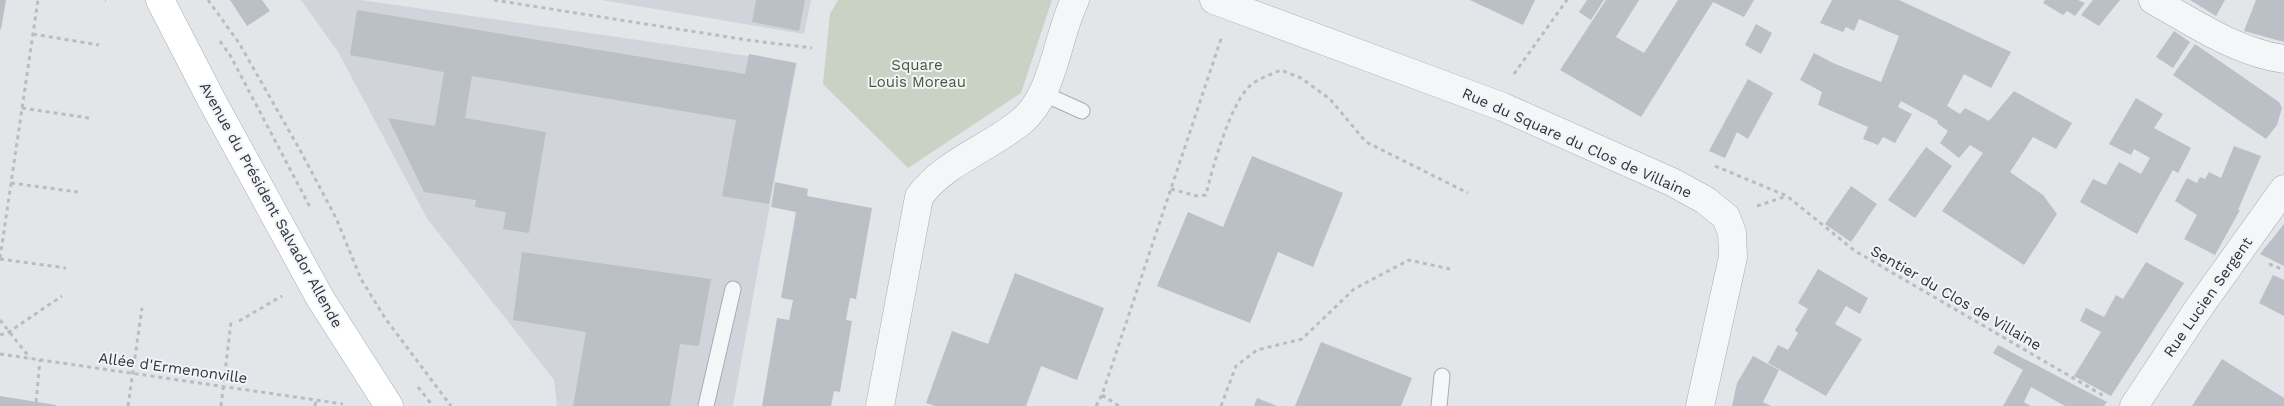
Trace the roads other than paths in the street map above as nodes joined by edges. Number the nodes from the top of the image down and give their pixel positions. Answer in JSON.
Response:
{"nodes":[{"id":1,"x":160,"y":0,"type":"edge"},
{"id":2,"x":1075,"y":0,"type":"edge"},
{"id":3,"x":2153,"y":0,"type":"edge"},
{"id":4,"x":1223,"y":3,"type":"edge"},
{"id":5,"x":2284,"y":59,"type":"edge"},
{"id":6,"x":1042,"y":93,"type":"junction"},
{"id":7,"x":1082,"y":111,"type":"dead end"},
{"id":8,"x":2284,"y":189,"type":"edge"},
{"id":9,"x":733,"y":289,"type":"dead end"},
{"id":10,"x":1442,"y":376,"type":"dead end"},
{"id":11,"x":2121,"y":402,"type":"edge"},
{"id":12,"x":389,"y":406,"type":"edge"},
{"id":13,"x":706,"y":406,"type":"edge"},
{"id":14,"x":880,"y":406,"type":"edge"},
{"id":15,"x":1439,"y":406,"type":"edge"},
{"id":16,"x":1700,"y":406,"type":"edge"}],
"edges":[{"from":1,"to":12,"type":"street","name":"Avenue du Président Salvador Allende"},
{"from":2,"to":6,"type":"street"},
{"from":3,"to":5,"type":"street"},
{"from":4,"to":16,"type":"street","name":"Rue du Square du Clos de Villaine"},
{"from":6,"to":7,"type":"lane"},
{"from":6,"to":14,"type":"street"},
{"from":8,"to":11,"type":"street","name":"Rue Lucien Sergent"},
{"from":9,"to":13,"type":"lane"},
{"from":10,"to":15,"type":"lane"}]}
